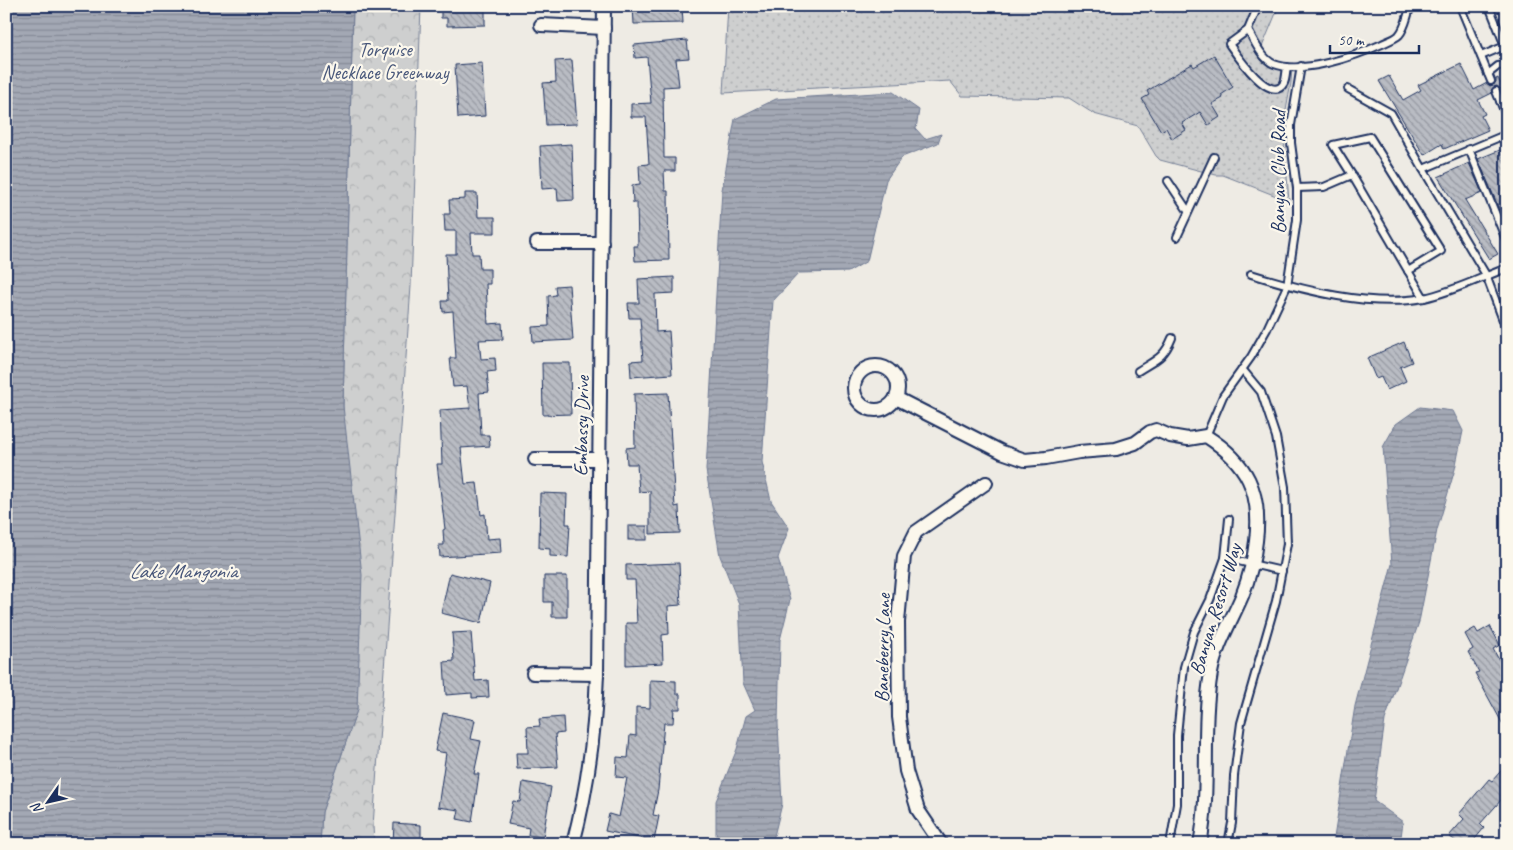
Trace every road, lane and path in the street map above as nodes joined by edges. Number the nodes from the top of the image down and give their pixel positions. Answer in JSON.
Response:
{"nodes":[{"id":1,"x":604,"y":6,"type":"edge"},
{"id":2,"x":1258,"y":6,"type":"edge"},
{"id":3,"x":1411,"y":6,"type":"edge"},
{"id":4,"x":1460,"y":6,"type":"edge"},
{"id":5,"x":1489,"y":6,"type":"edge"},
{"id":6,"x":541,"y":25,"type":"dead end"},
{"id":7,"x":604,"y":28,"type":"junction"},
{"id":8,"x":1248,"y":30,"type":"junction"},
{"id":9,"x":1481,"y":56,"type":"junction"},
{"id":10,"x":1507,"y":65,"type":"edge"},
{"id":11,"x":1301,"y":66,"type":"junction"},
{"id":12,"x":1287,"y":67,"type":"junction"},
{"id":13,"x":1488,"y":74,"type":"junction"},
{"id":14,"x":1491,"y":81,"type":"dead end"},
{"id":15,"x":1348,"y":88,"type":"dead end"},
{"id":16,"x":1496,"y":91,"type":"dead end"},
{"id":17,"x":1507,"y":98,"type":"edge"},
{"id":18,"x":1500,"y":102,"type":"junction"},
{"id":19,"x":1507,"y":118,"type":"edge"},
{"id":20,"x":1504,"y":135,"type":"edge"},
{"id":21,"x":1507,"y":147,"type":"edge"},
{"id":22,"x":1470,"y":149,"type":"junction"},
{"id":23,"x":1214,"y":157,"type":"dead end"},
{"id":24,"x":1423,"y":169,"type":"junction"},
{"id":25,"x":1352,"y":175,"type":"junction"},
{"id":26,"x":1168,"y":181,"type":"dead end"},
{"id":27,"x":1297,"y":188,"type":"junction"},
{"id":28,"x":1188,"y":211,"type":"junction"},
{"id":29,"x":1177,"y":237,"type":"dead end"},
{"id":30,"x":1507,"y":242,"type":"edge"},
{"id":31,"x":537,"y":243,"type":"dead end"},
{"id":32,"x":602,"y":244,"type":"junction"},
{"id":33,"x":1507,"y":268,"type":"edge"},
{"id":34,"x":1408,"y":271,"type":"junction"},
{"id":35,"x":1251,"y":274,"type":"dead end"},
{"id":36,"x":1486,"y":275,"type":"junction"},
{"id":37,"x":1287,"y":286,"type":"junction"},
{"id":38,"x":1424,"y":298,"type":"junction"},
{"id":39,"x":1507,"y":331,"type":"edge"},
{"id":40,"x":1172,"y":338,"type":"dead end"},
{"id":41,"x":1242,"y":369,"type":"junction"},
{"id":42,"x":1138,"y":371,"type":"dead end"},
{"id":43,"x":896,"y":398,"type":"dead end"},
{"id":44,"x":1206,"y":436,"type":"junction"},
{"id":45,"x":535,"y":459,"type":"dead end"},
{"id":46,"x":600,"y":459,"type":"junction"},
{"id":47,"x":986,"y":484,"type":"dead end"},
{"id":48,"x":1229,"y":519,"type":"dead end"},
{"id":49,"x":1225,"y":558,"type":"junction"},
{"id":50,"x":1252,"y":564,"type":"junction"},
{"id":51,"x":1282,"y":571,"type":"junction"},
{"id":52,"x":533,"y":673,"type":"dead end"},
{"id":53,"x":598,"y":674,"type":"junction"},
{"id":54,"x":573,"y":844,"type":"edge"},
{"id":55,"x":941,"y":844,"type":"edge"},
{"id":56,"x":1170,"y":844,"type":"edge"},
{"id":57,"x":1200,"y":844,"type":"edge"},
{"id":58,"x":1228,"y":844,"type":"edge"}],
"edges":[{"from":1,"to":7,"type":"street","name":"Embassy Drive"},
{"from":2,"to":8,"type":"lane"},
{"from":3,"to":11,"type":"lane"},
{"from":4,"to":9,"type":"lane"},
{"from":5,"to":9,"type":"lane"},
{"from":6,"to":7,"type":"street"},
{"from":7,"to":32,"type":"street","name":"Embassy Drive"},
{"from":8,"to":12,"type":"lane"},
{"from":8,"to":12,"type":"lane"},
{"from":9,"to":13,"type":"lane"},
{"from":10,"to":13,"type":"lane"},
{"from":11,"to":12,"type":"lane"},
{"from":11,"to":27,"type":"lane","name":"Banyan Club Road"},
{"from":13,"to":14,"type":"lane"},
{"from":15,"to":24,"type":"lane"},
{"from":16,"to":18,"type":"lane"},
{"from":17,"to":18,"type":"lane"},
{"from":18,"to":19,"type":"lane"},
{"from":20,"to":21,"type":"lane"},
{"from":20,"to":22,"type":"lane"},
{"from":22,"to":24,"type":"lane"},
{"from":22,"to":30,"type":"lane"},
{"from":23,"to":28,"type":"lane"},
{"from":24,"to":36,"type":"lane"},
{"from":25,"to":27,"type":"lane"},
{"from":25,"to":34,"type":"lane"},
{"from":25,"to":34,"type":"lane"},
{"from":26,"to":28,"type":"lane"},
{"from":27,"to":37,"type":"lane","name":"Banyan Club Road"},
{"from":28,"to":29,"type":"lane"},
{"from":31,"to":32,"type":"street"},
{"from":32,"to":46,"type":"street","name":"Embassy Drive"},
{"from":33,"to":36,"type":"lane"},
{"from":34,"to":38,"type":"lane"},
{"from":35,"to":37,"type":"lane"},
{"from":36,"to":38,"type":"lane"},
{"from":36,"to":39,"type":"lane"},
{"from":37,"to":38,"type":"lane"},
{"from":37,"to":41,"type":"lane","name":"Banyan Club Road"},
{"from":40,"to":42,"type":"lane"},
{"from":41,"to":44,"type":"lane","name":"Banyan Club Road"},
{"from":41,"to":51,"type":"lane"},
{"from":43,"to":44,"type":"street"},
{"from":44,"to":50,"type":"street","name":"Banyan Resort Way"},
{"from":45,"to":46,"type":"street"},
{"from":46,"to":53,"type":"street","name":"Embassy Drive"},
{"from":47,"to":55,"type":"street","name":"Baneberry Lane"},
{"from":48,"to":49,"type":"lane"},
{"from":49,"to":50,"type":"lane"},
{"from":49,"to":56,"type":"lane"},
{"from":50,"to":51,"type":"lane"},
{"from":50,"to":57,"type":"street","name":"Banyan Resort Way"},
{"from":51,"to":58,"type":"lane"},
{"from":52,"to":53,"type":"street"},
{"from":53,"to":54,"type":"street","name":"Embassy Drive"}]}
